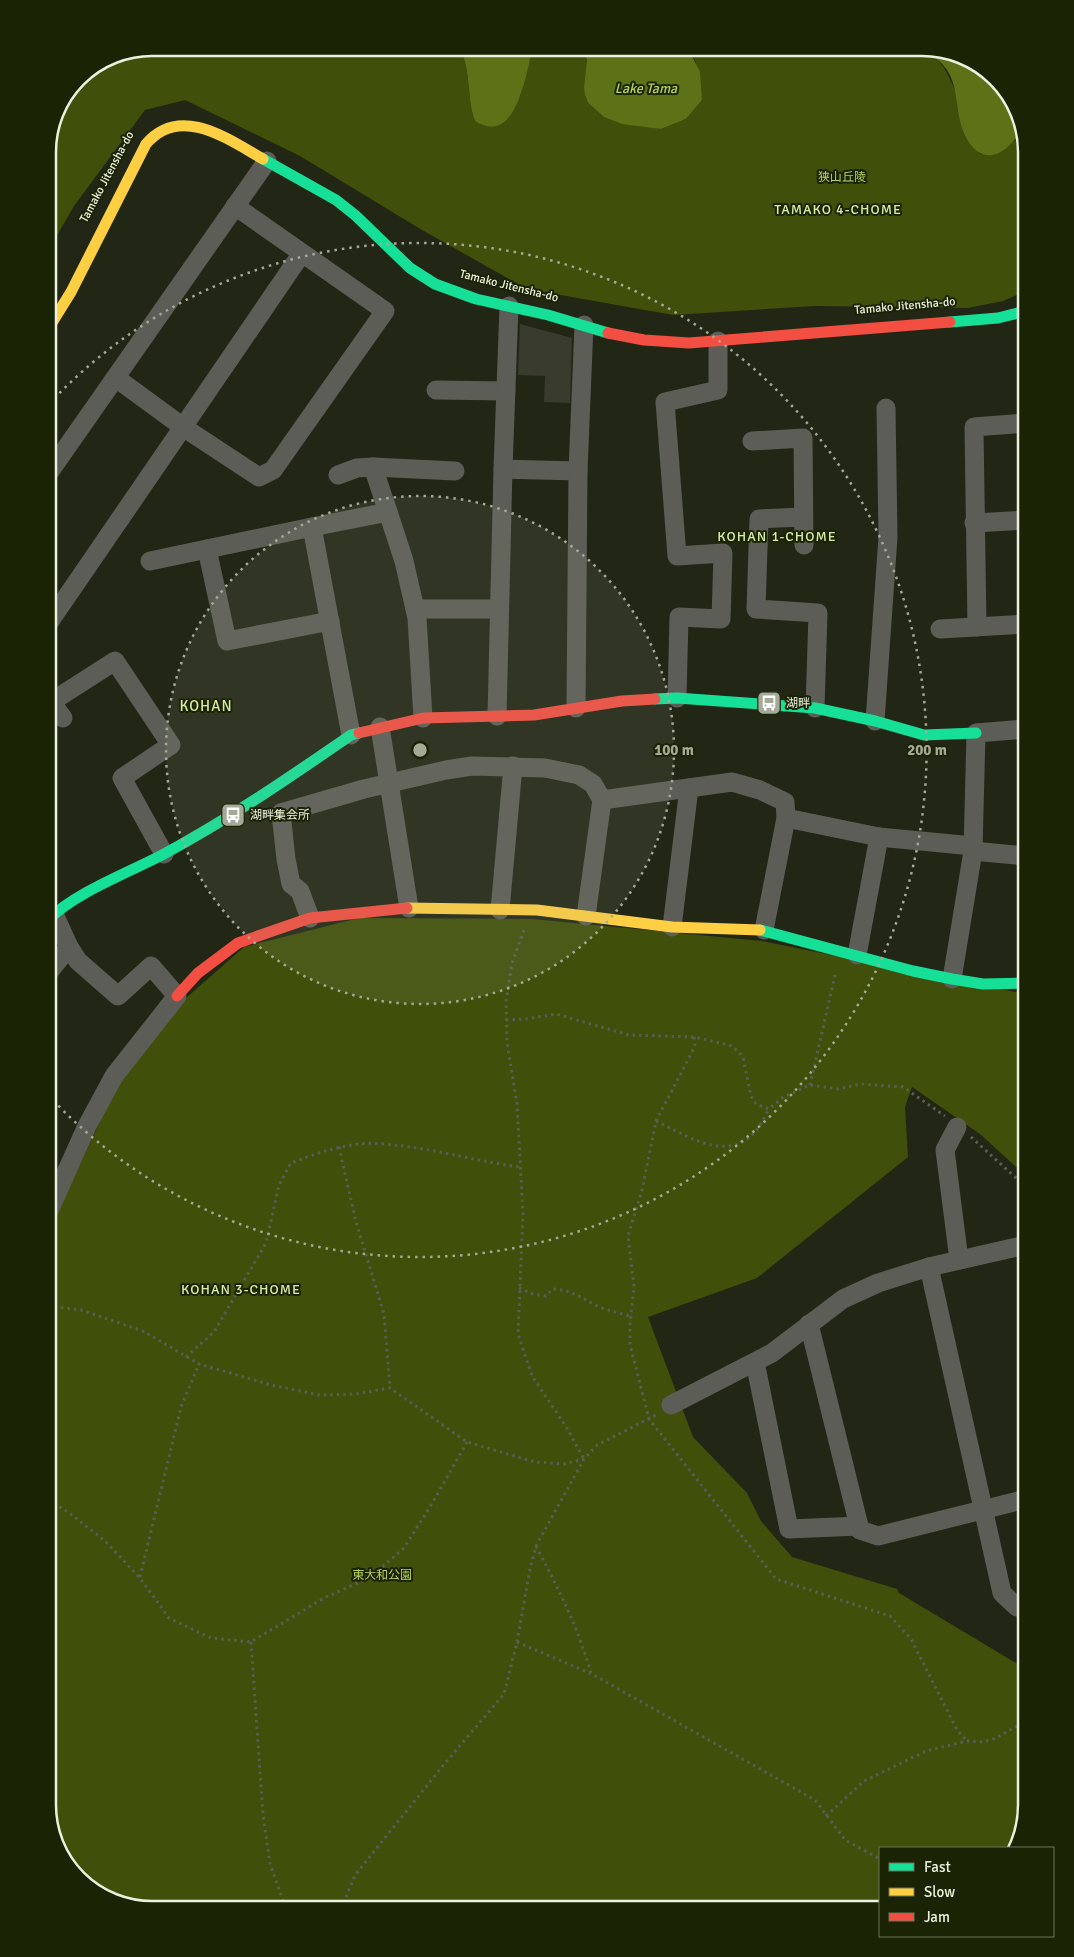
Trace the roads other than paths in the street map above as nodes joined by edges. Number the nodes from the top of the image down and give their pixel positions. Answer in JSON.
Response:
{"nodes":[{"id":1,"x":267,"y":162,"type":"junction"},
{"id":2,"x":235,"y":206,"type":"junction"},
{"id":3,"x":302,"y":253,"type":"junction"},
{"id":4,"x":509,"y":306,"type":"junction"},
{"id":5,"x":1018,"y":312,"type":"edge"},
{"id":6,"x":56,"y":316,"type":"edge"},
{"id":7,"x":584,"y":325,"type":"junction"},
{"id":8,"x":718,"y":341,"type":"junction"},
{"id":9,"x":116,"y":378,"type":"junction"},
{"id":10,"x":436,"y":390,"type":"dead end"},
{"id":11,"x":506,"y":390,"type":"junction"},
{"id":12,"x":886,"y":408,"type":"dead end"},
{"id":13,"x":1018,"y":424,"type":"edge"},
{"id":14,"x":184,"y":426,"type":"junction"},
{"id":15,"x":752,"y":440,"type":"dead end"},
{"id":16,"x":56,"y":463,"type":"edge"},
{"id":17,"x":374,"y":467,"type":"junction"},
{"id":18,"x":503,"y":469,"type":"junction"},
{"id":19,"x":455,"y":471,"type":"dead end"},
{"id":20,"x":578,"y":471,"type":"junction"},
{"id":21,"x":338,"y":475,"type":"dead end"},
{"id":22,"x":388,"y":512,"type":"junction"},
{"id":23,"x":803,"y":517,"type":"junction"},
{"id":24,"x":1018,"y":520,"type":"edge"},
{"id":25,"x":974,"y":523,"type":"junction"},
{"id":26,"x":312,"y":527,"type":"junction"},
{"id":27,"x":804,"y":545,"type":"dead end"},
{"id":28,"x":207,"y":549,"type":"junction"},
{"id":29,"x":150,"y":561,"type":"dead end"},
{"id":30,"x":415,"y":609,"type":"junction"},
{"id":31,"x":499,"y":609,"type":"junction"},
{"id":32,"x":56,"y":612,"type":"edge"},
{"id":33,"x":330,"y":621,"type":"junction"},
{"id":34,"x":1018,"y":624,"type":"edge"},
{"id":35,"x":977,"y":627,"type":"junction"},
{"id":36,"x":940,"y":629,"type":"dead end"},
{"id":37,"x":677,"y":698,"type":"junction"},
{"id":38,"x":56,"y":699,"type":"edge"},
{"id":39,"x":576,"y":708,"type":"junction"},
{"id":40,"x":815,"y":708,"type":"junction"},
{"id":41,"x":56,"y":709,"type":"edge"},
{"id":42,"x":497,"y":716,"type":"junction"},
{"id":43,"x":63,"y":718,"type":"dead end"},
{"id":44,"x":423,"y":718,"type":"junction"},
{"id":45,"x":875,"y":721,"type":"junction"},
{"id":46,"x":380,"y":727,"type":"junction"},
{"id":47,"x":1018,"y":729,"type":"edge"},
{"id":48,"x":976,"y":733,"type":"junction"},
{"id":49,"x":351,"y":735,"type":"junction"},
{"id":50,"x":513,"y":766,"type":"junction"},
{"id":51,"x":390,"y":784,"type":"junction"},
{"id":52,"x":689,"y":788,"type":"junction"},
{"id":53,"x":602,"y":800,"type":"junction"},
{"id":54,"x":786,"y":818,"type":"junction"},
{"id":55,"x":879,"y":837,"type":"junction"},
{"id":56,"x":973,"y":849,"type":"junction"},
{"id":57,"x":164,"y":854,"type":"junction"},
{"id":58,"x":1018,"y":855,"type":"edge"},
{"id":59,"x":409,"y":908,"type":"junction"},
{"id":60,"x":500,"y":910,"type":"junction"},
{"id":61,"x":56,"y":914,"type":"edge"},
{"id":62,"x":586,"y":916,"type":"junction"},
{"id":63,"x":310,"y":918,"type":"junction"},
{"id":64,"x":56,"y":926,"type":"edge"},
{"id":65,"x":672,"y":927,"type":"junction"},
{"id":66,"x":764,"y":930,"type":"junction"},
{"id":67,"x":69,"y":948,"type":"junction"},
{"id":68,"x":857,"y":955,"type":"junction"},
{"id":69,"x":56,"y":963,"type":"edge"},
{"id":70,"x":952,"y":979,"type":"junction"},
{"id":71,"x":1018,"y":984,"type":"edge"},
{"id":72,"x":177,"y":996,"type":"junction"},
{"id":73,"x":957,"y":1127,"type":"dead end"},
{"id":74,"x":56,"y":1195,"type":"edge"},
{"id":75,"x":1018,"y":1247,"type":"edge"},
{"id":76,"x":959,"y":1260,"type":"junction"},
{"id":77,"x":929,"y":1267,"type":"junction"},
{"id":78,"x":809,"y":1324,"type":"junction"},
{"id":79,"x":755,"y":1362,"type":"junction"},
{"id":80,"x":672,"y":1405,"type":"road end"},
{"id":81,"x":1018,"y":1501,"type":"edge"},
{"id":82,"x":984,"y":1510,"type":"junction"},
{"id":83,"x":859,"y":1526,"type":"junction"},
{"id":84,"x":1018,"y":1607,"type":"edge"}],
"edges":[{"from":1,"to":2,"type":"street"},
{"from":1,"to":4,"type":"street"},
{"from":1,"to":6,"type":"street"},
{"from":2,"to":3,"type":"street"},
{"from":2,"to":9,"type":"street"},
{"from":3,"to":14,"type":"street"},
{"from":3,"to":14,"type":"street"},
{"from":4,"to":7,"type":"street"},
{"from":4,"to":11,"type":"street"},
{"from":5,"to":8,"type":"street"},
{"from":7,"to":8,"type":"street"},
{"from":7,"to":20,"type":"street"},
{"from":8,"to":37,"type":"street"},
{"from":9,"to":14,"type":"street"},
{"from":9,"to":16,"type":"street"},
{"from":10,"to":11,"type":"street"},
{"from":11,"to":18,"type":"street"},
{"from":12,"to":45,"type":"street"},
{"from":13,"to":25,"type":"street"},
{"from":14,"to":32,"type":"street"},
{"from":15,"to":23,"type":"street"},
{"from":17,"to":19,"type":"street"},
{"from":17,"to":21,"type":"street"},
{"from":17,"to":22,"type":"street"},
{"from":18,"to":20,"type":"street"},
{"from":18,"to":31,"type":"street"},
{"from":20,"to":39,"type":"street"},
{"from":22,"to":26,"type":"street"},
{"from":22,"to":30,"type":"street"},
{"from":23,"to":27,"type":"street"},
{"from":23,"to":40,"type":"street"},
{"from":24,"to":25,"type":"street"},
{"from":25,"to":35,"type":"street"},
{"from":26,"to":28,"type":"street"},
{"from":26,"to":33,"type":"street"},
{"from":28,"to":29,"type":"street"},
{"from":28,"to":33,"type":"street"},
{"from":30,"to":31,"type":"street"},
{"from":30,"to":44,"type":"street"},
{"from":31,"to":42,"type":"street"},
{"from":33,"to":49,"type":"street"},
{"from":34,"to":35,"type":"street"},
{"from":35,"to":36,"type":"street"},
{"from":37,"to":39,"type":"street"},
{"from":37,"to":40,"type":"street"},
{"from":38,"to":57,"type":"street"},
{"from":39,"to":42,"type":"street"},
{"from":40,"to":45,"type":"street"},
{"from":41,"to":43,"type":"street"},
{"from":42,"to":44,"type":"street"},
{"from":44,"to":46,"type":"street"},
{"from":45,"to":48,"type":"street"},
{"from":46,"to":49,"type":"street"},
{"from":46,"to":51,"type":"street"},
{"from":47,"to":48,"type":"street"},
{"from":48,"to":56,"type":"street"},
{"from":49,"to":57,"type":"street"},
{"from":50,"to":51,"type":"street"},
{"from":50,"to":53,"type":"street"},
{"from":50,"to":60,"type":"street"},
{"from":51,"to":59,"type":"street"},
{"from":51,"to":63,"type":"street"},
{"from":52,"to":53,"type":"street"},
{"from":52,"to":54,"type":"street"},
{"from":52,"to":65,"type":"street"},
{"from":53,"to":62,"type":"street"},
{"from":54,"to":55,"type":"street"},
{"from":54,"to":66,"type":"street"},
{"from":55,"to":56,"type":"street"},
{"from":55,"to":68,"type":"street"},
{"from":56,"to":58,"type":"street"},
{"from":56,"to":70,"type":"street"},
{"from":57,"to":61,"type":"street"},
{"from":59,"to":60,"type":"street"},
{"from":59,"to":63,"type":"street"},
{"from":60,"to":62,"type":"street"},
{"from":62,"to":65,"type":"street"},
{"from":63,"to":72,"type":"street"},
{"from":64,"to":67,"type":"street"},
{"from":65,"to":66,"type":"street"},
{"from":66,"to":68,"type":"street"},
{"from":67,"to":69,"type":"street"},
{"from":67,"to":72,"type":"street"},
{"from":68,"to":70,"type":"street"},
{"from":70,"to":71,"type":"street"},
{"from":72,"to":74,"type":"street"},
{"from":73,"to":76,"type":"street"},
{"from":75,"to":76,"type":"street"},
{"from":76,"to":77,"type":"street"},
{"from":77,"to":78,"type":"street"},
{"from":77,"to":82,"type":"street"},
{"from":78,"to":79,"type":"street"},
{"from":78,"to":83,"type":"street"},
{"from":79,"to":80,"type":"street"},
{"from":79,"to":83,"type":"street"},
{"from":81,"to":82,"type":"street"},
{"from":82,"to":83,"type":"street"},
{"from":82,"to":84,"type":"street"}]}
